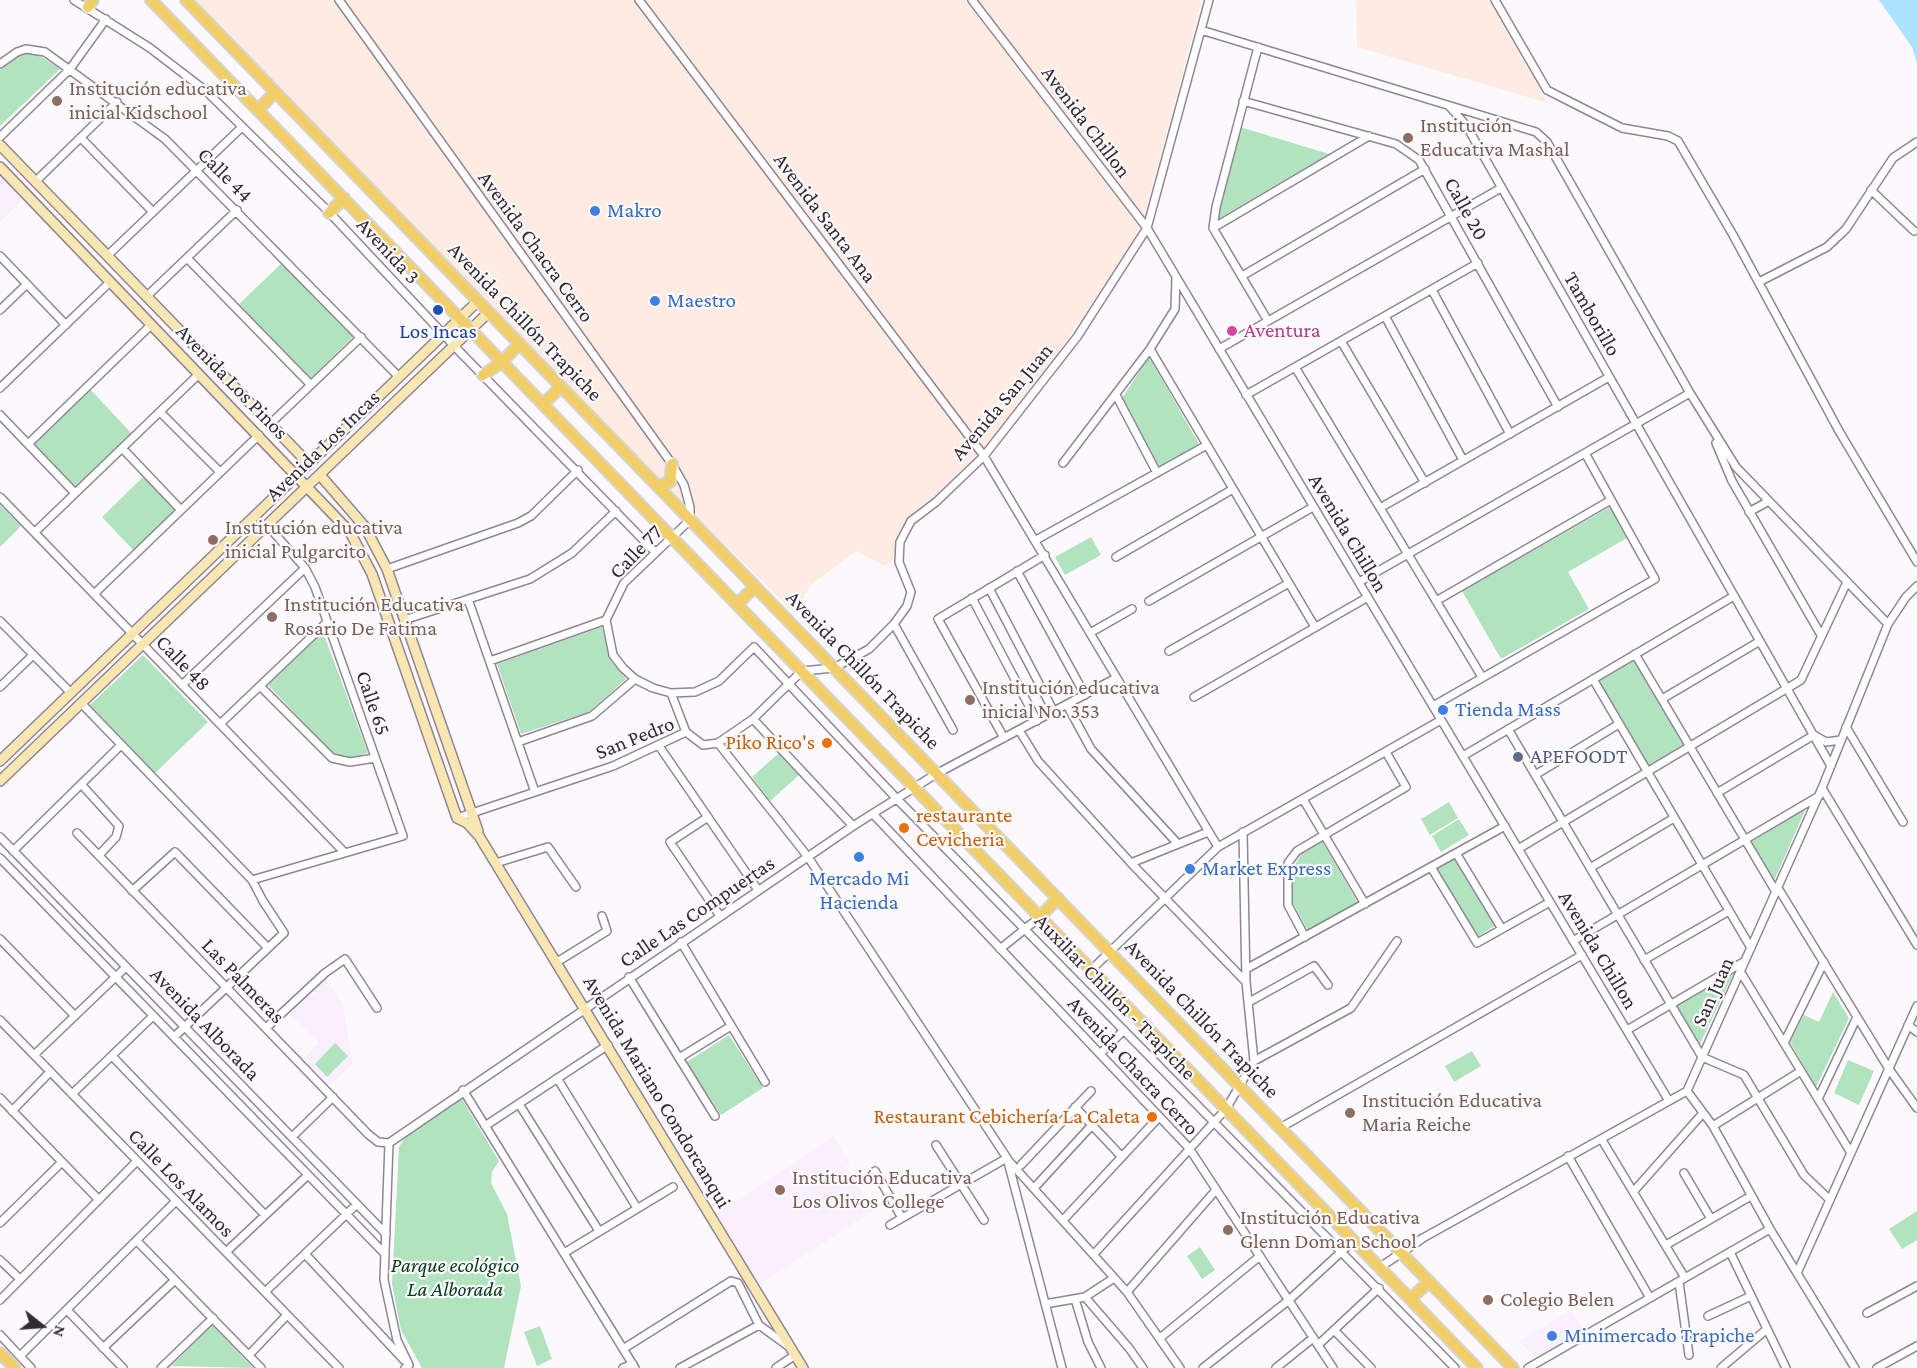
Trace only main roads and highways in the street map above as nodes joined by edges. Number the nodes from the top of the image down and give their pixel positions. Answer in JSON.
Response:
{"nodes":[{"id":1,"x":152,"y":0,"type":"edge"},
{"id":2,"x":186,"y":0,"type":"edge"},
{"id":3,"x":275,"y":92,"type":"junction"},
{"id":4,"x":258,"y":110,"type":"junction"},
{"id":5,"x":344,"y":198,"type":"junction"},
{"id":6,"x":329,"y":213,"type":"road end"},
{"id":7,"x":519,"y":344,"type":"junction"},
{"id":8,"x":502,"y":362,"type":"junction"},
{"id":9,"x":483,"y":375,"type":"road end"},
{"id":10,"x":561,"y":387,"type":"junction"},
{"id":11,"x":543,"y":404,"type":"junction"},
{"id":12,"x":672,"y":465,"type":"road end"},
{"id":13,"x":658,"y":486,"type":"junction"},
{"id":14,"x":755,"y":587,"type":"junction"},
{"id":15,"x":737,"y":604,"type":"junction"},
{"id":16,"x":1058,"y":898,"type":"junction"},
{"id":17,"x":1040,"y":917,"type":"junction"},
{"id":18,"x":1429,"y":1282,"type":"junction"},
{"id":19,"x":1410,"y":1299,"type":"junction"},
{"id":20,"x":0,"y":1353,"type":"edge"},
{"id":21,"x":15,"y":1368,"type":"edge"},
{"id":22,"x":1477,"y":1368,"type":"edge"},
{"id":23,"x":1513,"y":1368,"type":"edge"}],
"edges":[{"from":1,"to":4,"type":"main road","name":"Avenida Chillón Trapiche"},
{"from":2,"to":3,"type":"main road","name":"Avenida Chillón Trapiche"},
{"from":3,"to":4,"type":"main road"},
{"from":3,"to":7,"type":"main road","name":"Avenida Chillón Trapiche"},
{"from":4,"to":5,"type":"main road","name":"Avenida Chillón Trapiche"},
{"from":5,"to":6,"type":"main road"},
{"from":5,"to":8,"type":"main road","name":"Avenida Chillón Trapiche"},
{"from":7,"to":8,"type":"main road"},
{"from":7,"to":10,"type":"main road","name":"Avenida Chillón Trapiche"},
{"from":8,"to":9,"type":"main road"},
{"from":8,"to":11,"type":"main road","name":"Avenida Chillón Trapiche"},
{"from":10,"to":11,"type":"main road"},
{"from":10,"to":13,"type":"main road","name":"Avenida Chillón Trapiche"},
{"from":11,"to":15,"type":"main road","name":"Avenida Chillón Trapiche"},
{"from":12,"to":13,"type":"main road"},
{"from":13,"to":14,"type":"main road","name":"Avenida Chillón Trapiche"},
{"from":14,"to":15,"type":"main road"},
{"from":14,"to":16,"type":"main road","name":"Avenida Chillón Trapiche"},
{"from":15,"to":17,"type":"main road","name":"Avenida Chillón Trapiche"},
{"from":16,"to":17,"type":"main road"},
{"from":16,"to":18,"type":"main road","name":"Avenida Chillón Trapiche"},
{"from":17,"to":19,"type":"main road","name":"Avenida Chillón Trapiche"},
{"from":18,"to":19,"type":"main road"},
{"from":18,"to":23,"type":"main road","name":"Avenida Chillón Trapiche"},
{"from":19,"to":22,"type":"main road","name":"Avenida Chillón Trapiche"},
{"from":20,"to":21,"type":"main road"}]}
